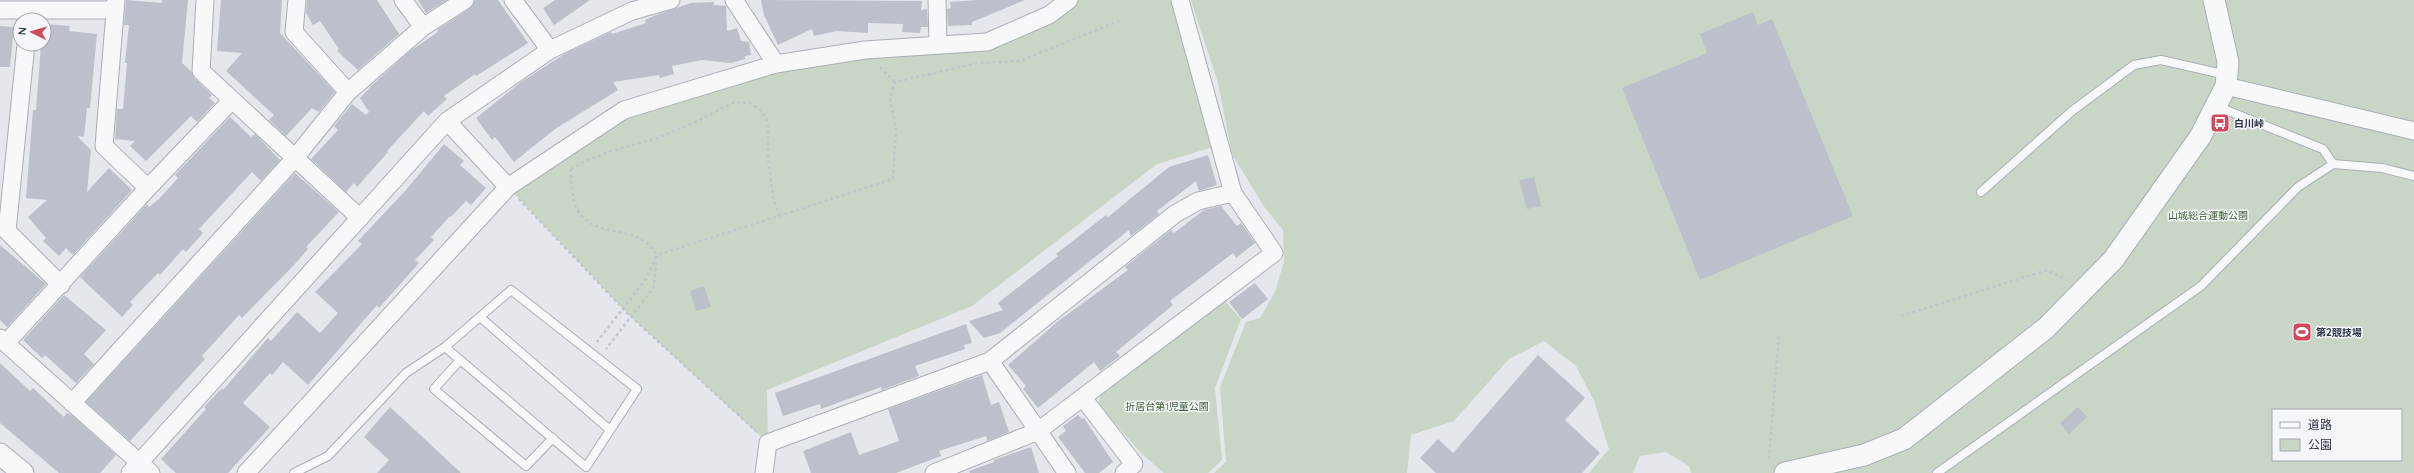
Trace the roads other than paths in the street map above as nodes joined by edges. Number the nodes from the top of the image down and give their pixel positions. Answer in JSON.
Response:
{"nodes":[{"id":1,"x":205,"y":0,"type":"edge"},
{"id":2,"x":297,"y":0,"type":"edge"},
{"id":3,"x":403,"y":0,"type":"edge"},
{"id":4,"x":464,"y":0,"type":"edge"},
{"id":5,"x":514,"y":0,"type":"edge"},
{"id":6,"x":672,"y":0,"type":"edge"},
{"id":7,"x":734,"y":0,"type":"edge"},
{"id":8,"x":937,"y":0,"type":"edge"},
{"id":9,"x":1069,"y":0,"type":"edge"},
{"id":10,"x":1180,"y":0,"type":"edge"},
{"id":11,"x":2214,"y":0,"type":"edge"},
{"id":12,"x":116,"y":5,"type":"edge"},
{"id":13,"x":628,"y":6,"type":"edge"},
{"id":14,"x":0,"y":10,"type":"edge"},
{"id":15,"x":12,"y":12,"type":"edge"},
{"id":16,"x":52,"y":12,"type":"edge"},
{"id":17,"x":423,"y":27,"type":"junction"},
{"id":18,"x":938,"y":45,"type":"junction"},
{"id":19,"x":550,"y":50,"type":"junction"},
{"id":20,"x":25,"y":52,"type":"edge"},
{"id":21,"x":776,"y":64,"type":"junction"},
{"id":22,"x":2227,"y":80,"type":"junction"},
{"id":23,"x":348,"y":92,"type":"junction"},
{"id":24,"x":232,"y":100,"type":"junction"},
{"id":25,"x":2216,"y":106,"type":"junction"},
{"id":26,"x":447,"y":121,"type":"junction"},
{"id":27,"x":2414,"y":131,"type":"edge"},
{"id":28,"x":295,"y":158,"type":"junction"},
{"id":29,"x":2333,"y":164,"type":"junction"},
{"id":30,"x":2414,"y":176,"type":"edge"},
{"id":31,"x":508,"y":187,"type":"junction"},
{"id":32,"x":148,"y":188,"type":"junction"},
{"id":33,"x":1981,"y":192,"type":"dead end"},
{"id":34,"x":1233,"y":193,"type":"junction"},
{"id":35,"x":360,"y":218,"type":"junction"},
{"id":36,"x":61,"y":285,"type":"junction"},
{"id":37,"x":480,"y":317,"type":"junction"},
{"id":38,"x":3,"y":340,"type":"edge"},
{"id":39,"x":445,"y":348,"type":"junction"},
{"id":40,"x":460,"y":360,"type":"junction"},
{"id":41,"x":990,"y":360,"type":"junction"},
{"id":42,"x":1083,"y":398,"type":"junction"},
{"id":43,"x":72,"y":403,"type":"junction"},
{"id":44,"x":610,"y":430,"type":"junction"},
{"id":45,"x":1038,"y":431,"type":"junction"},
{"id":46,"x":553,"y":438,"type":"junction"},
{"id":47,"x":0,"y":454,"type":"edge"},
{"id":48,"x":140,"y":470,"type":"edge"},
{"id":49,"x":23,"y":473,"type":"edge"},
{"id":50,"x":246,"y":473,"type":"edge"},
{"id":51,"x":294,"y":473,"type":"edge"},
{"id":52,"x":764,"y":473,"type":"edge"},
{"id":53,"x":934,"y":473,"type":"edge"},
{"id":54,"x":1067,"y":473,"type":"edge"},
{"id":55,"x":1124,"y":473,"type":"edge"},
{"id":56,"x":1785,"y":473,"type":"edge"},
{"id":57,"x":1937,"y":473,"type":"edge"}],
"edges":[{"from":1,"to":24,"type":"street"},
{"from":2,"to":23,"type":"street"},
{"from":3,"to":17,"type":"street"},
{"from":4,"to":17,"type":"street"},
{"from":5,"to":19,"type":"street"},
{"from":6,"to":13,"type":"street"},
{"from":7,"to":21,"type":"street"},
{"from":8,"to":18,"type":"street"},
{"from":9,"to":18,"type":"street"},
{"from":10,"to":34,"type":"street"},
{"from":11,"to":22,"type":"street"},
{"from":12,"to":16,"type":"street"},
{"from":12,"to":32,"type":"street"},
{"from":13,"to":19,"type":"street"},
{"from":14,"to":15,"type":"street"},
{"from":17,"to":23,"type":"street"},
{"from":18,"to":21,"type":"street"},
{"from":19,"to":26,"type":"street"},
{"from":20,"to":36,"type":"street"},
{"from":21,"to":31,"type":"street"},
{"from":22,"to":25,"type":"street"},
{"from":22,"to":27,"type":"street"},
{"from":22,"to":33,"type":"lane"},
{"from":23,"to":28,"type":"street"},
{"from":24,"to":28,"type":"street"},
{"from":24,"to":32,"type":"street"},
{"from":25,"to":29,"type":"lane"},
{"from":25,"to":56,"type":"street"},
{"from":26,"to":31,"type":"street"},
{"from":26,"to":35,"type":"street"},
{"from":28,"to":35,"type":"street"},
{"from":28,"to":43,"type":"street"},
{"from":29,"to":30,"type":"lane"},
{"from":29,"to":57,"type":"lane"},
{"from":31,"to":50,"type":"street"},
{"from":32,"to":36,"type":"street"},
{"from":34,"to":41,"type":"street"},
{"from":34,"to":42,"type":"street"},
{"from":35,"to":48,"type":"street"},
{"from":36,"to":38,"type":"street"},
{"from":37,"to":39,"type":"lane"},
{"from":37,"to":44,"type":"lane"},
{"from":37,"to":44,"type":"lane"},
{"from":38,"to":43,"type":"street"},
{"from":39,"to":40,"type":"lane"},
{"from":39,"to":51,"type":"lane"},
{"from":40,"to":46,"type":"lane"},
{"from":40,"to":46,"type":"lane"},
{"from":41,"to":45,"type":"street"},
{"from":41,"to":52,"type":"street"},
{"from":42,"to":45,"type":"street"},
{"from":42,"to":55,"type":"street"},
{"from":43,"to":48,"type":"street"},
{"from":44,"to":46,"type":"lane"},
{"from":45,"to":53,"type":"street"},
{"from":45,"to":54,"type":"street"},
{"from":47,"to":49,"type":"street"}]}
